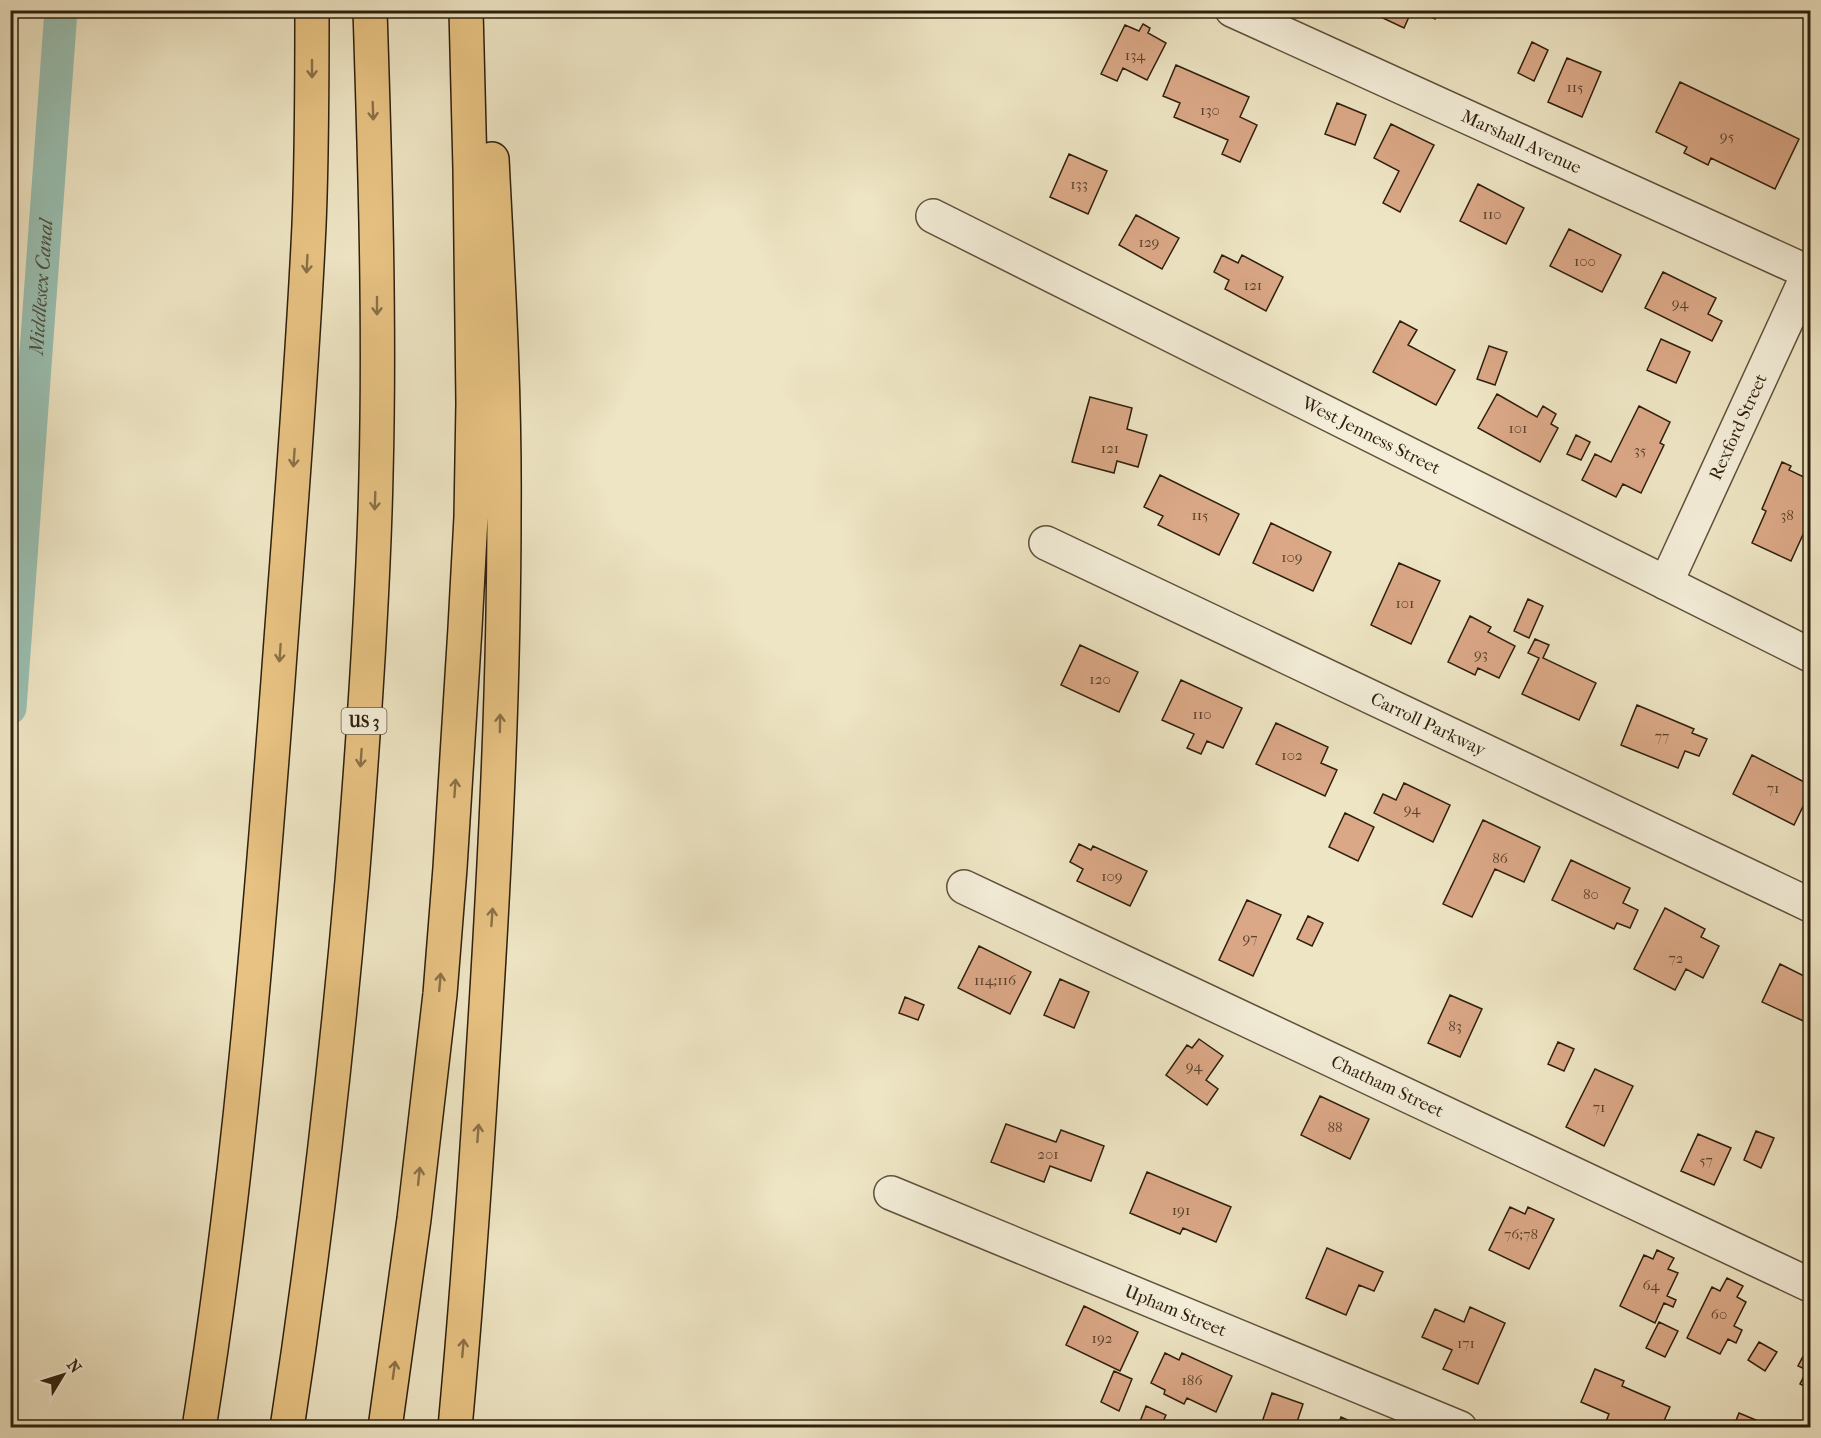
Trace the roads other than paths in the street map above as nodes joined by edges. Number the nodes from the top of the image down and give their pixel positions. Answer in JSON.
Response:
{"nodes":[{"id":1,"x":312,"y":10,"type":"edge"},
{"id":2,"x":370,"y":10,"type":"edge"},
{"id":3,"x":466,"y":10,"type":"edge"},
{"id":4,"x":482,"y":10,"type":"edge"},
{"id":5,"x":1232,"y":10,"type":"edge"},
{"id":6,"x":933,"y":216,"type":"dead end"},
{"id":7,"x":1810,"y":272,"type":"edge"},
{"id":8,"x":1046,"y":543,"type":"dead end"},
{"id":9,"x":1666,"y":583,"type":"junction"},
{"id":10,"x":1810,"y":655,"type":"edge"},
{"id":11,"x":964,"y":887,"type":"dead end"},
{"id":12,"x":1810,"y":905,"type":"edge"},
{"id":13,"x":891,"y":1193,"type":"dead end"},
{"id":14,"x":1810,"y":1285,"type":"edge"},
{"id":15,"x":199,"y":1428,"type":"edge"},
{"id":16,"x":287,"y":1428,"type":"edge"},
{"id":17,"x":385,"y":1428,"type":"edge"},
{"id":18,"x":455,"y":1428,"type":"edge"},
{"id":19,"x":1460,"y":1428,"type":"edge"}],
"edges":[{"from":1,"to":15,"type":"highway","one_way":true},
{"from":2,"to":16,"type":"highway","number":"US 3","one_way":true},
{"from":17,"to":3,"type":"highway","one_way":true},
{"from":18,"to":4,"type":"highway","one_way":true},
{"from":5,"to":7,"type":"street","name":"Marshall Avenue"},
{"from":6,"to":9,"type":"street","name":"West Jenness Street"},
{"from":7,"to":9,"type":"street","name":"Rexford Street"},
{"from":8,"to":12,"type":"street","name":"Carroll Parkway"},
{"from":9,"to":10,"type":"street","name":"West Jenness Street"},
{"from":11,"to":14,"type":"street","name":"Chatham Street"},
{"from":13,"to":19,"type":"street","name":"Upham Street"}]}
